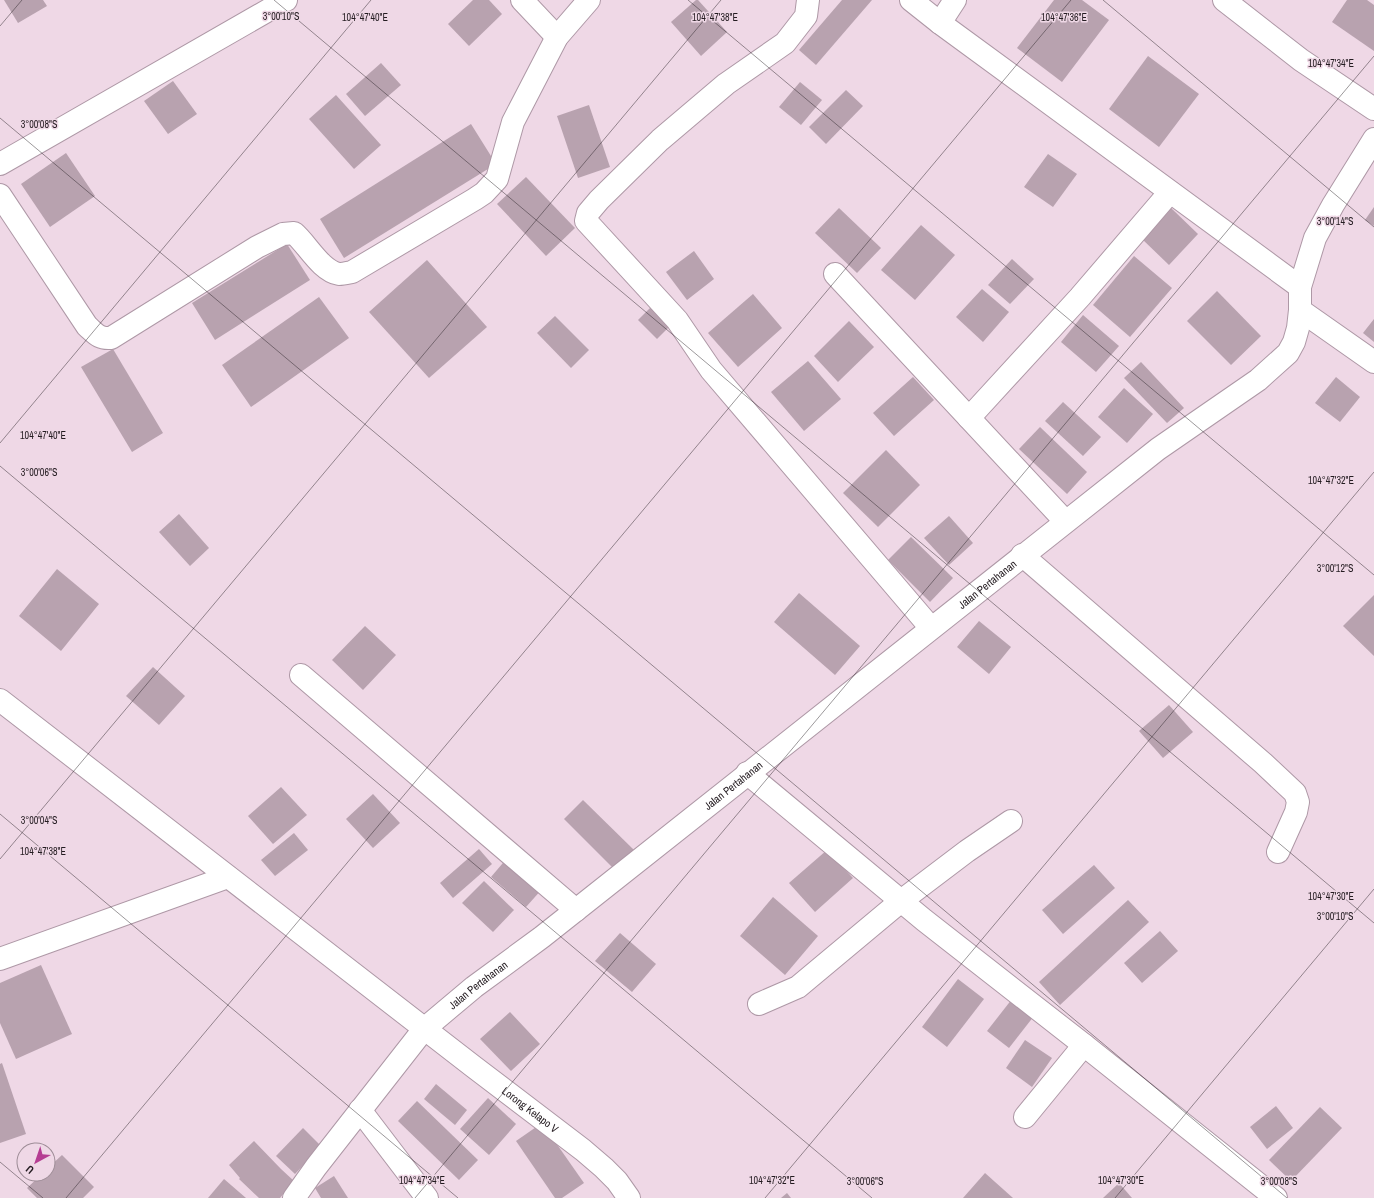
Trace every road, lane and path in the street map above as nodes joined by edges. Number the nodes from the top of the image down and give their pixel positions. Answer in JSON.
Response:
{"nodes":[{"id":1,"x":286,"y":0,"type":"edge"},
{"id":2,"x":522,"y":0,"type":"edge"},
{"id":3,"x":589,"y":0,"type":"edge"},
{"id":4,"x":808,"y":0,"type":"edge"},
{"id":5,"x":911,"y":0,"type":"edge"},
{"id":6,"x":955,"y":0,"type":"edge"},
{"id":7,"x":1224,"y":0,"type":"edge"},
{"id":8,"x":940,"y":22,"type":"junction"},
{"id":9,"x":557,"y":37,"type":"junction"},
{"id":10,"x":1374,"y":109,"type":"edge"},
{"id":11,"x":1374,"y":139,"type":"edge"},
{"id":12,"x":0,"y":164,"type":"edge"},
{"id":13,"x":1170,"y":192,"type":"junction"},
{"id":14,"x":0,"y":195,"type":"edge"},
{"id":15,"x":835,"y":274,"type":"dead end"},
{"id":16,"x":1300,"y":287,"type":"junction"},
{"id":17,"x":1300,"y":310,"type":"junction"},
{"id":18,"x":1374,"y":362,"type":"edge"},
{"id":19,"x":969,"y":418,"type":"junction"},
{"id":20,"x":1066,"y":521,"type":"junction"},
{"id":21,"x":1022,"y":555,"type":"junction"},
{"id":22,"x":931,"y":628,"type":"junction"},
{"id":23,"x":301,"y":675,"type":"dead end"},
{"id":24,"x":0,"y":700,"type":"edge"},
{"id":25,"x":747,"y":773,"type":"junction"},
{"id":26,"x":1011,"y":821,"type":"dead end"},
{"id":27,"x":1278,"y":852,"type":"dead end"},
{"id":28,"x":228,"y":877,"type":"junction"},
{"id":29,"x":901,"y":901,"type":"junction"},
{"id":30,"x":576,"y":910,"type":"junction"},
{"id":31,"x":0,"y":959,"type":"edge"},
{"id":32,"x":759,"y":1004,"type":"dead end"},
{"id":33,"x":424,"y":1029,"type":"junction"},
{"id":34,"x":1084,"y":1045,"type":"junction"},
{"id":35,"x":360,"y":1110,"type":"junction"},
{"id":36,"x":1025,"y":1117,"type":"dead end"},
{"id":37,"x":294,"y":1198,"type":"edge"},
{"id":38,"x":427,"y":1198,"type":"edge"},
{"id":39,"x":629,"y":1198,"type":"edge"},
{"id":40,"x":1276,"y":1198,"type":"edge"}],
"edges":[{"from":1,"to":12,"type":"street"},
{"from":2,"to":9,"type":"street"},
{"from":3,"to":9,"type":"street"},
{"from":4,"to":22,"type":"street"},
{"from":5,"to":8,"type":"street"},
{"from":6,"to":8,"type":"street"},
{"from":7,"to":10,"type":"street"},
{"from":8,"to":13,"type":"street"},
{"from":9,"to":14,"type":"street"},
{"from":11,"to":16,"type":"street","name":"Jalan Pertahanan"},
{"from":13,"to":16,"type":"street"},
{"from":13,"to":19,"type":"street"},
{"from":15,"to":19,"type":"street"},
{"from":16,"to":17,"type":"street","name":"Jalan Pertahanan"},
{"from":17,"to":18,"type":"street"},
{"from":17,"to":20,"type":"street","name":"Jalan Pertahanan"},
{"from":19,"to":20,"type":"street"},
{"from":20,"to":21,"type":"street","name":"Jalan Pertahanan"},
{"from":21,"to":22,"type":"street","name":"Jalan Pertahanan"},
{"from":21,"to":27,"type":"street"},
{"from":22,"to":25,"type":"street","name":"Jalan Pertahanan"},
{"from":23,"to":30,"type":"street"},
{"from":24,"to":28,"type":"street","name":"Lorong Kelapo V"},
{"from":25,"to":29,"type":"street"},
{"from":25,"to":30,"type":"street","name":"Jalan Pertahanan"},
{"from":26,"to":29,"type":"street"},
{"from":28,"to":31,"type":"street"},
{"from":28,"to":33,"type":"street","name":"Lorong Kelapo V"},
{"from":29,"to":32,"type":"street"},
{"from":29,"to":34,"type":"street"},
{"from":30,"to":33,"type":"street","name":"Jalan Pertahanan"},
{"from":33,"to":35,"type":"street","name":"Jalan Pertahanan"},
{"from":33,"to":39,"type":"street","name":"Lorong Kelapo V"},
{"from":34,"to":36,"type":"street"},
{"from":34,"to":40,"type":"street"},
{"from":35,"to":37,"type":"street","name":"Jalan Pertahanan"},
{"from":35,"to":38,"type":"street"}]}
